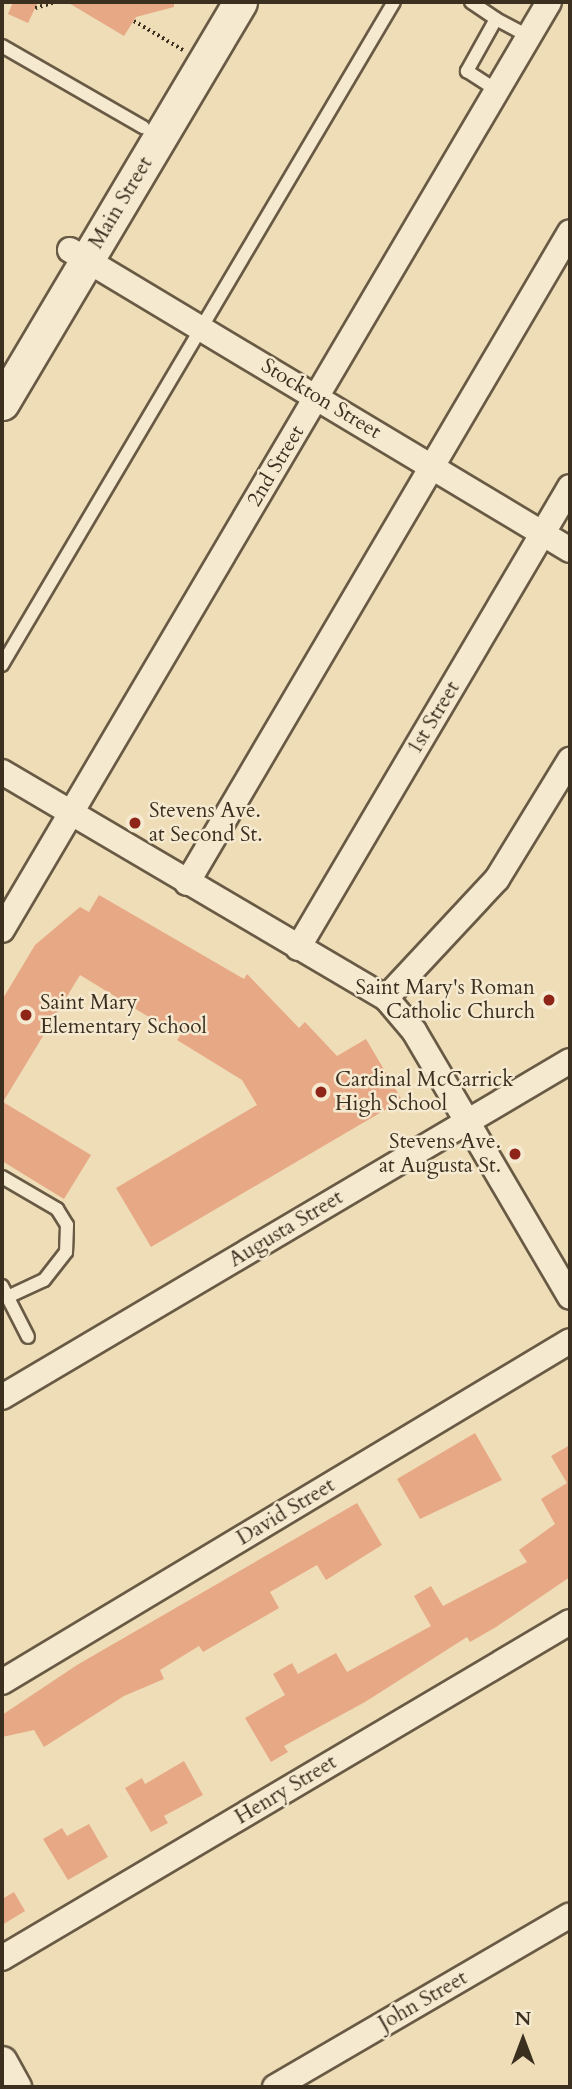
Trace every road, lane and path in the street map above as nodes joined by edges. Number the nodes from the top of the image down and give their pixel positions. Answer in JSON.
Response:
{"nodes":[{"id":1,"x":56,"y":2,"type":"edge"},
{"id":2,"x":217,"y":2,"type":"edge"},
{"id":3,"x":240,"y":2,"type":"edge"},
{"id":4,"x":394,"y":2,"type":"edge"},
{"id":5,"x":471,"y":2,"type":"edge"},
{"id":6,"x":549,"y":2,"type":"edge"},
{"id":7,"x":35,"y":8,"type":"dead end"},
{"id":8,"x":496,"y":19,"type":"junction"},
{"id":9,"x":134,"y":21,"type":"dead end"},
{"id":10,"x":528,"y":36,"type":"junction"},
{"id":11,"x":2,"y":46,"type":"edge"},
{"id":12,"x":187,"y":52,"type":"junction"},
{"id":13,"x":496,"y":90,"type":"junction"},
{"id":14,"x":143,"y":127,"type":"junction"},
{"id":15,"x":570,"y":232,"type":"edge"},
{"id":16,"x":79,"y":254,"type":"junction"},
{"id":17,"x":203,"y":328,"type":"junction"},
{"id":18,"x":2,"y":364,"type":"edge"},
{"id":19,"x":317,"y":397,"type":"junction"},
{"id":20,"x":2,"y":403,"type":"edge"},
{"id":21,"x":434,"y":467,"type":"junction"},
{"id":22,"x":570,"y":488,"type":"edge"},
{"id":23,"x":543,"y":534,"type":"junction"},
{"id":24,"x":570,"y":550,"type":"edge"},
{"id":25,"x":2,"y":665,"type":"edge"},
{"id":26,"x":570,"y":760,"type":"edge"},
{"id":27,"x":2,"y":772,"type":"edge"},
{"id":28,"x":71,"y":813,"type":"junction"},
{"id":29,"x":187,"y":883,"type":"junction"},
{"id":30,"x":2,"y":930,"type":"edge"},
{"id":31,"x":298,"y":948,"type":"junction"},
{"id":32,"x":386,"y":998,"type":"junction"},
{"id":33,"x":570,"y":1061,"type":"edge"},
{"id":34,"x":467,"y":1121,"type":"junction"},
{"id":35,"x":2,"y":1177,"type":"edge"},
{"id":36,"x":5,"y":1291,"type":"edge"},
{"id":37,"x":570,"y":1297,"type":"edge"},
{"id":38,"x":28,"y":1337,"type":"dead end"},
{"id":39,"x":570,"y":1341,"type":"edge"},
{"id":40,"x":2,"y":1397,"type":"edge"},
{"id":41,"x":570,"y":1622,"type":"edge"},
{"id":42,"x":2,"y":1682,"type":"edge"},
{"id":43,"x":570,"y":1915,"type":"edge"},
{"id":44,"x":2,"y":1958,"type":"edge"},
{"id":45,"x":2,"y":2062,"type":"edge"},
{"id":46,"x":16,"y":2087,"type":"edge"},
{"id":47,"x":275,"y":2087,"type":"edge"}],
"edges":[{"from":1,"to":7,"type":"path"},
{"from":2,"to":12,"type":"main road","name":"Main Street"},
{"from":3,"to":16,"type":"main road","name":"Main Street"},
{"from":4,"to":17,"type":"lane"},
{"from":5,"to":8,"type":"lane"},
{"from":6,"to":10,"type":"street","name":"2nd Street"},
{"from":8,"to":10,"type":"lane"},
{"from":8,"to":13,"type":"lane"},
{"from":9,"to":12,"type":"path"},
{"from":10,"to":13,"type":"street","name":"2nd Street"},
{"from":11,"to":14,"type":"lane"},
{"from":12,"to":14,"type":"main road","name":"Main Street"},
{"from":13,"to":19,"type":"street","name":"2nd Street"},
{"from":14,"to":16,"type":"main road","name":"Main Street"},
{"from":15,"to":21,"type":"street"},
{"from":16,"to":17,"type":"street","name":"Stockton Street"},
{"from":16,"to":18,"type":"main road","name":"Main Street"},
{"from":16,"to":20,"type":"main road","name":"Main Street"},
{"from":17,"to":19,"type":"street","name":"Stockton Street"},
{"from":17,"to":25,"type":"lane"},
{"from":19,"to":21,"type":"street","name":"Stockton Street"},
{"from":19,"to":28,"type":"street","name":"2nd Street"},
{"from":21,"to":23,"type":"street","name":"Stockton Street"},
{"from":21,"to":29,"type":"street"},
{"from":22,"to":23,"type":"street","name":"1st Street"},
{"from":23,"to":24,"type":"street","name":"Stockton Street"},
{"from":23,"to":31,"type":"street","name":"1st Street"},
{"from":26,"to":32,"type":"street"},
{"from":27,"to":28,"type":"street"},
{"from":28,"to":29,"type":"street"},
{"from":28,"to":30,"type":"street","name":"2nd Street"},
{"from":29,"to":31,"type":"street"},
{"from":31,"to":32,"type":"street"},
{"from":32,"to":34,"type":"street"},
{"from":33,"to":34,"type":"street","name":"Augusta Street"},
{"from":34,"to":37,"type":"street"},
{"from":34,"to":40,"type":"street","name":"Augusta Street"},
{"from":35,"to":36,"type":"lane"},
{"from":36,"to":38,"type":"lane"},
{"from":39,"to":42,"type":"street","name":"David Street"},
{"from":41,"to":44,"type":"street","name":"Henry Street"},
{"from":43,"to":47,"type":"street","name":"John Street"},
{"from":45,"to":46,"type":"street"}]}
